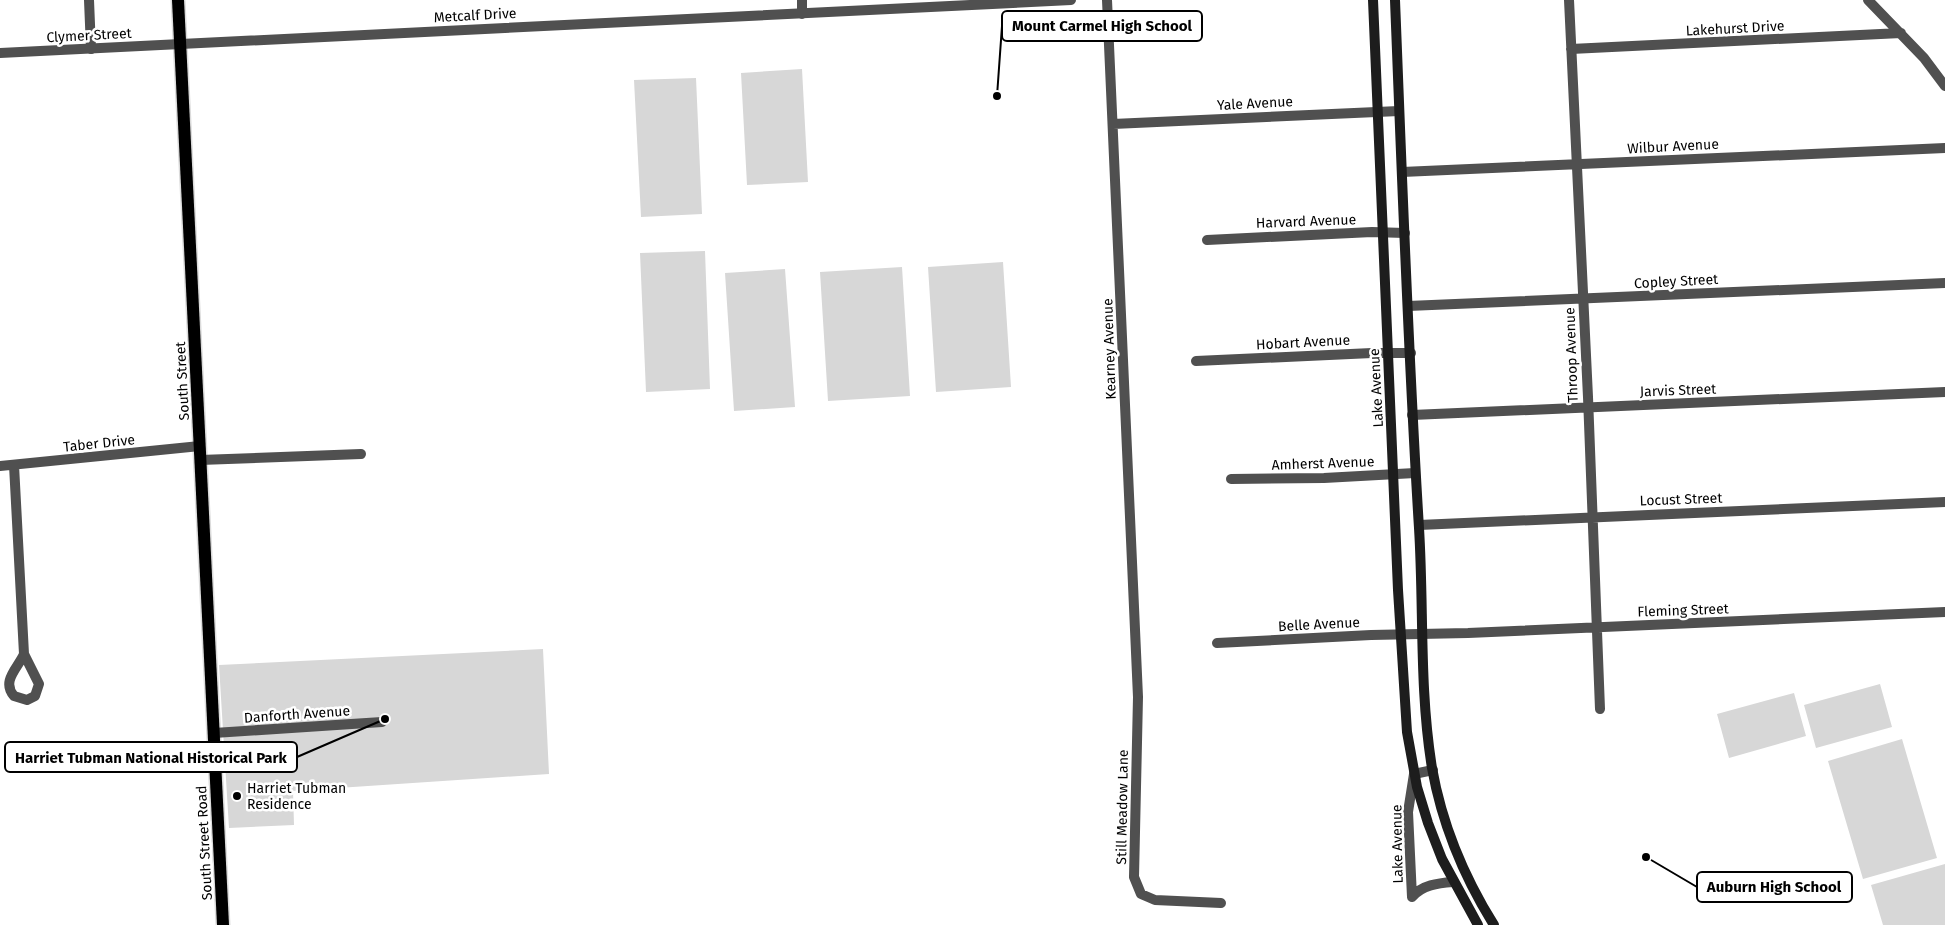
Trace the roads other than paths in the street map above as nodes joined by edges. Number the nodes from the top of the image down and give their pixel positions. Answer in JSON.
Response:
{"nodes":[{"id":1,"x":89,"y":0,"type":"edge"},
{"id":2,"x":178,"y":0,"type":"edge"},
{"id":3,"x":802,"y":0,"type":"edge"},
{"id":4,"x":1071,"y":0,"type":"edge"},
{"id":5,"x":1107,"y":0,"type":"edge"},
{"id":6,"x":1373,"y":0,"type":"edge"},
{"id":7,"x":1395,"y":0,"type":"edge"},
{"id":8,"x":1569,"y":0,"type":"edge"},
{"id":9,"x":1868,"y":0,"type":"edge"},
{"id":10,"x":802,"y":14,"type":"junction"},
{"id":11,"x":1901,"y":33,"type":"junction"},
{"id":12,"x":179,"y":44,"type":"junction"},
{"id":13,"x":1571,"y":48,"type":"junction"},
{"id":14,"x":91,"y":49,"type":"junction"},
{"id":15,"x":0,"y":54,"type":"edge"},
{"id":16,"x":1945,"y":86,"type":"edge"},
{"id":17,"x":1400,"y":111,"type":"junction"},
{"id":18,"x":1378,"y":112,"type":"junction"},
{"id":19,"x":1113,"y":124,"type":"junction"},
{"id":20,"x":1945,"y":148,"type":"edge"},
{"id":21,"x":1577,"y":164,"type":"junction"},
{"id":22,"x":1402,"y":172,"type":"junction"},
{"id":23,"x":1383,"y":233,"type":"junction"},
{"id":24,"x":1405,"y":233,"type":"junction"},
{"id":25,"x":1207,"y":240,"type":"dead end"},
{"id":26,"x":1945,"y":283,"type":"edge"},
{"id":27,"x":1583,"y":298,"type":"junction"},
{"id":28,"x":1408,"y":306,"type":"junction"},
{"id":29,"x":1388,"y":353,"type":"junction"},
{"id":30,"x":1410,"y":353,"type":"junction"},
{"id":31,"x":1196,"y":361,"type":"dead end"},
{"id":32,"x":1945,"y":392,"type":"edge"},
{"id":33,"x":1587,"y":408,"type":"junction"},
{"id":34,"x":1412,"y":415,"type":"junction"},
{"id":35,"x":200,"y":446,"type":"junction"},
{"id":36,"x":361,"y":454,"type":"dead end"},
{"id":37,"x":200,"y":460,"type":"junction"},
{"id":38,"x":14,"y":465,"type":"junction"},
{"id":39,"x":0,"y":466,"type":"edge"},
{"id":40,"x":1415,"y":473,"type":"junction"},
{"id":41,"x":1393,"y":474,"type":"junction"},
{"id":42,"x":1231,"y":479,"type":"dead end"},
{"id":43,"x":1945,"y":502,"type":"edge"},
{"id":44,"x":1593,"y":516,"type":"junction"},
{"id":45,"x":1419,"y":525,"type":"junction"},
{"id":46,"x":1945,"y":612,"type":"edge"},
{"id":47,"x":1596,"y":628,"type":"junction"},
{"id":48,"x":1400,"y":634,"type":"junction"},
{"id":49,"x":1422,"y":634,"type":"junction"},
{"id":50,"x":1217,"y":643,"type":"dead end"},
{"id":51,"x":24,"y":654,"type":"dead end"},
{"id":52,"x":1138,"y":697,"type":"joint"},
{"id":53,"x":1600,"y":709,"type":"dead end"},
{"id":54,"x":382,"y":722,"type":"dead end"},
{"id":55,"x":214,"y":733,"type":"junction"},
{"id":56,"x":216,"y":760,"type":"joint"},
{"id":57,"x":1432,"y":770,"type":"junction"},
{"id":58,"x":1414,"y":774,"type":"junction"},
{"id":59,"x":1453,"y":882,"type":"junction"},
{"id":60,"x":1222,"y":903,"type":"dead end"},
{"id":61,"x":223,"y":925,"type":"edge"},
{"id":62,"x":1478,"y":925,"type":"edge"},
{"id":63,"x":1494,"y":925,"type":"edge"}],
"edges":[{"from":1,"to":14,"type":"street"},
{"from":2,"to":12,"type":"main road","name":"South Street"},
{"from":3,"to":10,"type":"street"},
{"from":4,"to":10,"type":"street","name":"Metcalf Drive"},
{"from":5,"to":19,"type":"street","name":"Kearney Avenue"},
{"from":6,"to":18,"type":"main road","name":"Lake Avenue"},
{"from":7,"to":17,"type":"main road"},
{"from":8,"to":13,"type":"street","name":"Throop Avenue"},
{"from":9,"to":11,"type":"street"},
{"from":10,"to":12,"type":"street","name":"Metcalf Drive"},
{"from":11,"to":13,"type":"street","name":"Lakehurst Drive"},
{"from":11,"to":16,"type":"street"},
{"from":12,"to":14,"type":"street","name":"Clymer Street"},
{"from":12,"to":35,"type":"main road","name":"South Street"},
{"from":13,"to":21,"type":"street","name":"Throop Avenue"},
{"from":14,"to":15,"type":"street","name":"Clymer Street"},
{"from":17,"to":18,"type":"street","name":"Yale Avenue"},
{"from":17,"to":22,"type":"main road"},
{"from":18,"to":19,"type":"street","name":"Yale Avenue"},
{"from":18,"to":23,"type":"main road","name":"Lake Avenue"},
{"from":19,"to":52,"type":"street","name":"Kearney Avenue"},
{"from":20,"to":21,"type":"street","name":"Wilbur Avenue"},
{"from":21,"to":22,"type":"street","name":"Wilbur Avenue"},
{"from":21,"to":27,"type":"street","name":"Throop Avenue"},
{"from":22,"to":24,"type":"main road"},
{"from":23,"to":24,"type":"street","name":"Harvard Avenue"},
{"from":23,"to":25,"type":"street","name":"Harvard Avenue"},
{"from":23,"to":29,"type":"main road","name":"Lake Avenue"},
{"from":24,"to":28,"type":"main road"},
{"from":26,"to":27,"type":"street","name":"Copley Street"},
{"from":27,"to":28,"type":"street","name":"Copley Street"},
{"from":27,"to":33,"type":"street","name":"Throop Avenue"},
{"from":28,"to":30,"type":"main road"},
{"from":29,"to":30,"type":"street","name":"Hobart Avenue"},
{"from":29,"to":31,"type":"street","name":"Hobart Avenue"},
{"from":29,"to":41,"type":"main road","name":"Lake Avenue"},
{"from":30,"to":34,"type":"main road"},
{"from":32,"to":33,"type":"street","name":"Jarvis Street"},
{"from":33,"to":34,"type":"street","name":"Jarvis Street"},
{"from":33,"to":44,"type":"street","name":"Throop Avenue"},
{"from":34,"to":40,"type":"main road"},
{"from":35,"to":37,"type":"main road","name":"South Street"},
{"from":35,"to":38,"type":"street","name":"Taber Drive"},
{"from":36,"to":37,"type":"street"},
{"from":37,"to":55,"type":"main road","name":"South Street"},
{"from":38,"to":39,"type":"street","name":"Taber Drive"},
{"from":38,"to":51,"type":"street"},
{"from":40,"to":41,"type":"street","name":"Amherst Avenue"},
{"from":40,"to":45,"type":"main road"},
{"from":41,"to":42,"type":"street","name":"Amherst Avenue"},
{"from":41,"to":48,"type":"main road","name":"Lake Avenue"},
{"from":43,"to":44,"type":"street","name":"Locust Street"},
{"from":44,"to":45,"type":"street","name":"Locust Street"},
{"from":44,"to":47,"type":"street","name":"Throop Avenue"},
{"from":45,"to":49,"type":"main road"},
{"from":46,"to":47,"type":"street","name":"Fleming Street"},
{"from":47,"to":49,"type":"street","name":"Fleming Street"},
{"from":47,"to":53,"type":"street","name":"Throop Avenue"},
{"from":48,"to":49,"type":"street","name":"Belle Avenue"},
{"from":48,"to":50,"type":"street","name":"Belle Avenue"},
{"from":48,"to":58,"type":"main road","name":"Lake Avenue"},
{"from":49,"to":57,"type":"main road"},
{"from":52,"to":60,"type":"street","name":"Still Meadow Lane"},
{"from":54,"to":55,"type":"street","name":"Danforth Avenue"},
{"from":55,"to":56,"type":"main road","name":"South Street"},
{"from":56,"to":61,"type":"main road","name":"South Street Road"},
{"from":57,"to":58,"type":"street"},
{"from":57,"to":63,"type":"main road"},
{"from":58,"to":59,"type":"main road","name":"Lake Avenue"},
{"from":58,"to":59,"type":"street","name":"Lake Avenue"},
{"from":59,"to":62,"type":"main road","name":"Lake Avenue"}]}
